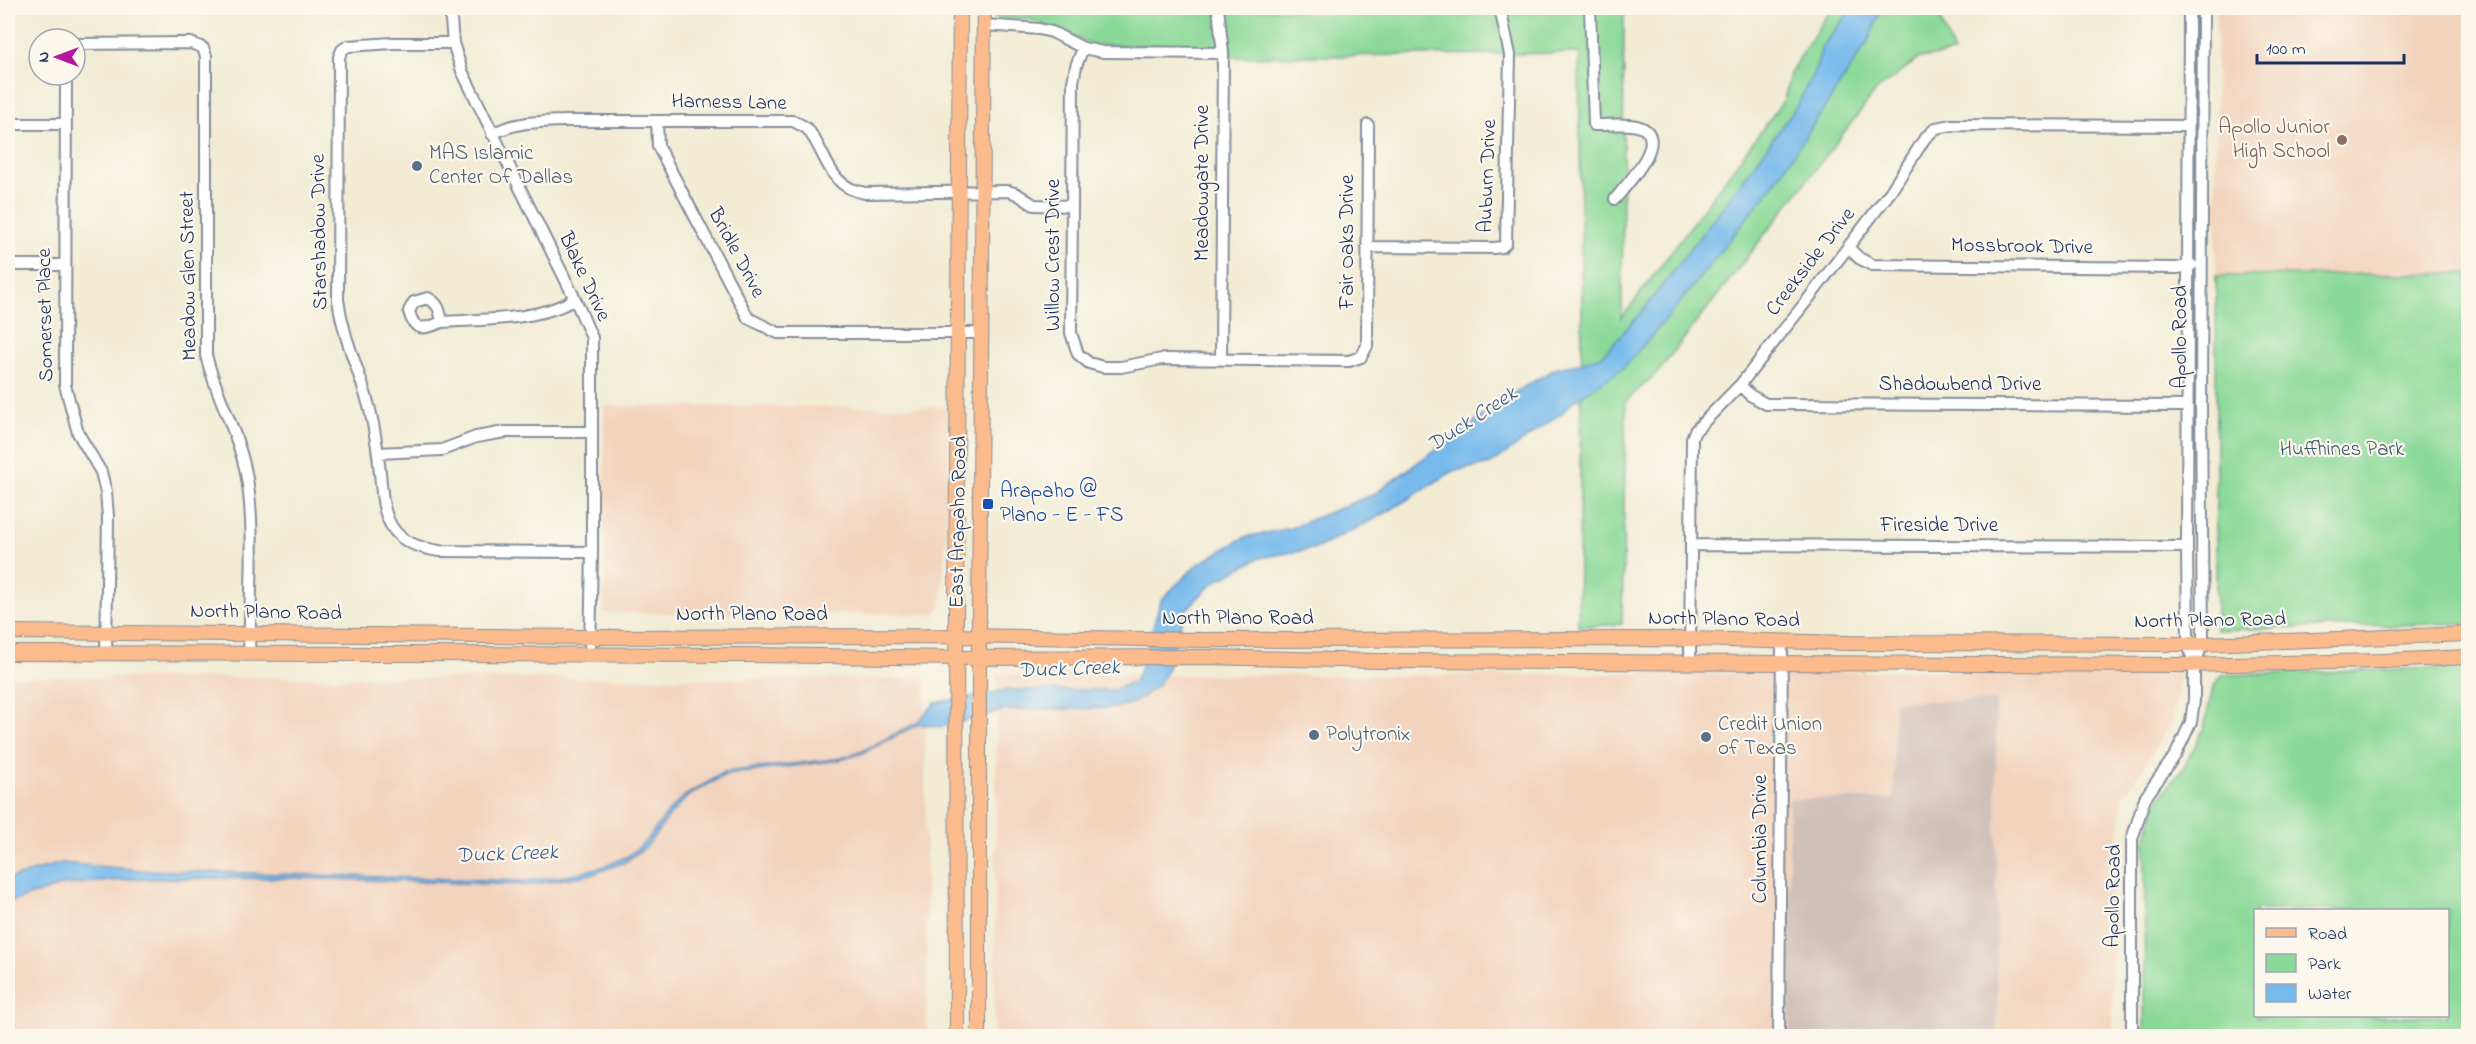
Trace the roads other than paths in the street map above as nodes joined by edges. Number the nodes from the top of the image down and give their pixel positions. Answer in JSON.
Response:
{"nodes":[{"id":1,"x":450,"y":8,"type":"edge"},
{"id":2,"x":960,"y":8,"type":"edge"},
{"id":3,"x":984,"y":8,"type":"edge"},
{"id":4,"x":1218,"y":8,"type":"edge"},
{"id":5,"x":1500,"y":8,"type":"edge"},
{"id":6,"x":1590,"y":8,"type":"edge"},
{"id":7,"x":2189,"y":8,"type":"edge"},
{"id":8,"x":2203,"y":8,"type":"edge"},
{"id":9,"x":985,"y":25,"type":"junction"},
{"id":10,"x":453,"y":43,"type":"junction"},
{"id":11,"x":87,"y":44,"type":"edge"},
{"id":12,"x":1083,"y":48,"type":"junction"},
{"id":13,"x":1224,"y":53,"type":"junction"},
{"id":14,"x":984,"y":79,"type":"junction"},
{"id":15,"x":66,"y":87,"type":"edge"},
{"id":16,"x":960,"y":100,"type":"junction"},
{"id":17,"x":657,"y":121,"type":"junction"},
{"id":18,"x":8,"y":124,"type":"edge"},
{"id":19,"x":66,"y":124,"type":"junction"},
{"id":20,"x":1368,"y":125,"type":"dead end"},
{"id":21,"x":2188,"y":126,"type":"junction"},
{"id":22,"x":492,"y":134,"type":"junction"},
{"id":23,"x":960,"y":192,"type":"junction"},
{"id":24,"x":982,"y":192,"type":"junction"},
{"id":25,"x":1615,"y":199,"type":"dead end"},
{"id":26,"x":1072,"y":206,"type":"junction"},
{"id":27,"x":1367,"y":247,"type":"junction"},
{"id":28,"x":1848,"y":247,"type":"junction"},
{"id":29,"x":2201,"y":264,"type":"junction"},
{"id":30,"x":8,"y":265,"type":"edge"},
{"id":31,"x":65,"y":265,"type":"junction"},
{"id":32,"x":2187,"y":266,"type":"junction"},
{"id":33,"x":575,"y":299,"type":"junction"},
{"id":34,"x":442,"y":322,"type":"dead end"},
{"id":35,"x":959,"y":333,"type":"junction"},
{"id":36,"x":982,"y":333,"type":"junction"},
{"id":37,"x":1360,"y":357,"type":"joint"},
{"id":38,"x":1221,"y":360,"type":"junction"},
{"id":39,"x":1740,"y":385,"type":"junction"},
{"id":40,"x":2186,"y":406,"type":"junction"},
{"id":41,"x":592,"y":432,"type":"junction"},
{"id":42,"x":378,"y":453,"type":"junction"},
{"id":43,"x":1691,"y":545,"type":"junction"},
{"id":44,"x":2187,"y":547,"type":"junction"},
{"id":45,"x":592,"y":552,"type":"junction"},
{"id":46,"x":8,"y":632,"type":"edge"},
{"id":47,"x":106,"y":632,"type":"junction"},
{"id":48,"x":250,"y":634,"type":"junction"},
{"id":49,"x":2469,"y":634,"type":"edge"},
{"id":50,"x":402,"y":636,"type":"junction"},
{"id":51,"x":957,"y":636,"type":"junction"},
{"id":52,"x":979,"y":636,"type":"junction"},
{"id":53,"x":590,"y":637,"type":"junction"},
{"id":54,"x":1690,"y":639,"type":"junction"},
{"id":55,"x":1572,"y":640,"type":"junction"},
{"id":56,"x":1782,"y":641,"type":"junction"},
{"id":57,"x":2009,"y":643,"type":"junction"},
{"id":58,"x":2188,"y":644,"type":"junction"},
{"id":59,"x":2203,"y":644,"type":"junction"},
{"id":60,"x":8,"y":653,"type":"edge"},
{"id":61,"x":106,"y":653,"type":"junction"},
{"id":62,"x":249,"y":654,"type":"junction"},
{"id":63,"x":402,"y":654,"type":"junction"},
{"id":64,"x":590,"y":654,"type":"junction"},
{"id":65,"x":2469,"y":657,"type":"edge"},
{"id":66,"x":957,"y":658,"type":"junction"},
{"id":67,"x":980,"y":658,"type":"junction"},
{"id":68,"x":1572,"y":661,"type":"junction"},
{"id":69,"x":1690,"y":661,"type":"junction"},
{"id":70,"x":2008,"y":662,"type":"junction"},
{"id":71,"x":1782,"y":663,"type":"junction"},
{"id":72,"x":2194,"y":664,"type":"junction"},
{"id":73,"x":957,"y":1036,"type":"edge"},
{"id":74,"x":979,"y":1036,"type":"edge"},
{"id":75,"x":1779,"y":1036,"type":"edge"},
{"id":76,"x":2132,"y":1036,"type":"edge"}],
"edges":[{"from":1,"to":10,"type":"street","name":"Blake Drive"},
{"from":2,"to":16,"type":"main road","name":"East Arapaho Road"},
{"from":3,"to":9,"type":"main road","name":"East Arapaho Road"},
{"from":4,"to":13,"type":"street","name":"Meadowgate Drive"},
{"from":5,"to":27,"type":"street","name":"Auburn Drive"},
{"from":6,"to":25,"type":"street"},
{"from":7,"to":21,"type":"street","name":"Apollo Road"},
{"from":8,"to":29,"type":"street","name":"Apollo Road"},
{"from":9,"to":12,"type":"street"},
{"from":9,"to":14,"type":"main road","name":"East Arapaho Road"},
{"from":10,"to":22,"type":"street","name":"Blake Drive"},
{"from":10,"to":42,"type":"street","name":"Starshadow Drive"},
{"from":11,"to":48,"type":"street","name":"Meadow Glen Street"},
{"from":12,"to":13,"type":"street"},
{"from":12,"to":26,"type":"street","name":"Willow Crest Drive"},
{"from":13,"to":38,"type":"street","name":"Meadowgate Drive"},
{"from":14,"to":16,"type":"main road"},
{"from":14,"to":24,"type":"main road","name":"East Arapaho Road"},
{"from":15,"to":19,"type":"street","name":"Somerset Place"},
{"from":16,"to":23,"type":"main road","name":"East Arapaho Road"},
{"from":17,"to":22,"type":"street","name":"Harness Lane"},
{"from":17,"to":23,"type":"street","name":"Harness Lane"},
{"from":17,"to":35,"type":"street","name":"Bridle Drive"},
{"from":18,"to":19,"type":"street"},
{"from":19,"to":31,"type":"street","name":"Somerset Place"},
{"from":20,"to":27,"type":"street","name":"Fair Oaks Drive"},
{"from":21,"to":28,"type":"street","name":"Creekside Drive"},
{"from":21,"to":32,"type":"street","name":"Apollo Road"},
{"from":22,"to":33,"type":"street","name":"Blake Drive"},
{"from":23,"to":24,"type":"street","name":"Harness Lane"},
{"from":23,"to":35,"type":"main road","name":"East Arapaho Road"},
{"from":24,"to":26,"type":"street","name":"Harness Lane"},
{"from":24,"to":36,"type":"main road","name":"East Arapaho Road"},
{"from":26,"to":38,"type":"street","name":"Willow Crest Drive"},
{"from":27,"to":37,"type":"street","name":"Fair Oaks Drive"},
{"from":28,"to":32,"type":"street","name":"Mossbrook Drive"},
{"from":28,"to":39,"type":"street","name":"Creekside Drive"},
{"from":29,"to":32,"type":"street","name":"Mossbrook Drive"},
{"from":29,"to":59,"type":"street","name":"Apollo Road"},
{"from":30,"to":31,"type":"street"},
{"from":31,"to":47,"type":"street","name":"Somerset Place"},
{"from":32,"to":40,"type":"street","name":"Apollo Road"},
{"from":33,"to":34,"type":"street"},
{"from":33,"to":41,"type":"street","name":"Blake Drive"},
{"from":35,"to":36,"type":"street","name":"Bridle Drive"},
{"from":35,"to":51,"type":"main road","name":"East Arapaho Road"},
{"from":36,"to":52,"type":"main road","name":"East Arapaho Road"},
{"from":37,"to":38,"type":"street","name":"Willow Crest Drive"},
{"from":39,"to":40,"type":"street","name":"Shadowbend Drive"},
{"from":39,"to":43,"type":"street","name":"Creekside Drive"},
{"from":40,"to":44,"type":"street","name":"Apollo Road"},
{"from":41,"to":42,"type":"street"},
{"from":41,"to":45,"type":"street","name":"Blake Drive"},
{"from":42,"to":45,"type":"street","name":"Starshadow Drive"},
{"from":43,"to":44,"type":"street","name":"Fireside Drive"},
{"from":43,"to":54,"type":"street","name":"Creekside Drive"},
{"from":44,"to":58,"type":"street","name":"Apollo Road"},
{"from":45,"to":53,"type":"street","name":"Blake Drive"},
{"from":46,"to":47,"type":"main road","name":"North Plano Road"},
{"from":47,"to":48,"type":"main road","name":"North Plano Road"},
{"from":47,"to":61,"type":"street","name":"Somerset Place"},
{"from":48,"to":50,"type":"main road","name":"North Plano Road"},
{"from":48,"to":62,"type":"street","name":"Meadow Glen Street"},
{"from":49,"to":59,"type":"main road","name":"North Plano Road"},
{"from":50,"to":53,"type":"main road","name":"North Plano Road"},
{"from":50,"to":63,"type":"main road"},
{"from":51,"to":52,"type":"main road","name":"North Plano Road"},
{"from":51,"to":53,"type":"main road","name":"North Plano Road"},
{"from":51,"to":66,"type":"main road","name":"East Arapaho Road"},
{"from":52,"to":55,"type":"main road","name":"North Plano Road"},
{"from":52,"to":67,"type":"main road","name":"East Arapaho Road"},
{"from":53,"to":64,"type":"street","name":"Blake Drive"},
{"from":54,"to":55,"type":"main road","name":"North Plano Road"},
{"from":54,"to":56,"type":"main road","name":"North Plano Road"},
{"from":54,"to":69,"type":"street","name":"Creekside Drive"},
{"from":55,"to":68,"type":"main road"},
{"from":56,"to":57,"type":"main road","name":"North Plano Road"},
{"from":56,"to":71,"type":"street","name":"Columbia Drive"},
{"from":57,"to":58,"type":"main road","name":"North Plano Road"},
{"from":57,"to":70,"type":"main road"},
{"from":58,"to":59,"type":"main road","name":"North Plano Road"},
{"from":58,"to":72,"type":"street","name":"Apollo Road"},
{"from":59,"to":72,"type":"street","name":"Apollo Road"},
{"from":60,"to":61,"type":"main road","name":"North Plano Road"},
{"from":61,"to":62,"type":"main road","name":"North Plano Road"},
{"from":62,"to":63,"type":"main road","name":"North Plano Road"},
{"from":63,"to":64,"type":"main road","name":"North Plano Road"},
{"from":64,"to":66,"type":"main road","name":"North Plano Road"},
{"from":65,"to":72,"type":"main road","name":"North Plano Road"},
{"from":66,"to":67,"type":"main road","name":"North Plano Road"},
{"from":66,"to":73,"type":"main road","name":"East Arapaho Road"},
{"from":67,"to":68,"type":"main road","name":"North Plano Road"},
{"from":67,"to":74,"type":"main road","name":"East Arapaho Road"},
{"from":68,"to":69,"type":"main road","name":"North Plano Road"},
{"from":69,"to":71,"type":"main road","name":"North Plano Road"},
{"from":70,"to":71,"type":"main road","name":"North Plano Road"},
{"from":70,"to":72,"type":"main road","name":"North Plano Road"},
{"from":71,"to":75,"type":"street","name":"Columbia Drive"},
{"from":72,"to":76,"type":"street","name":"Apollo Road"}]}
